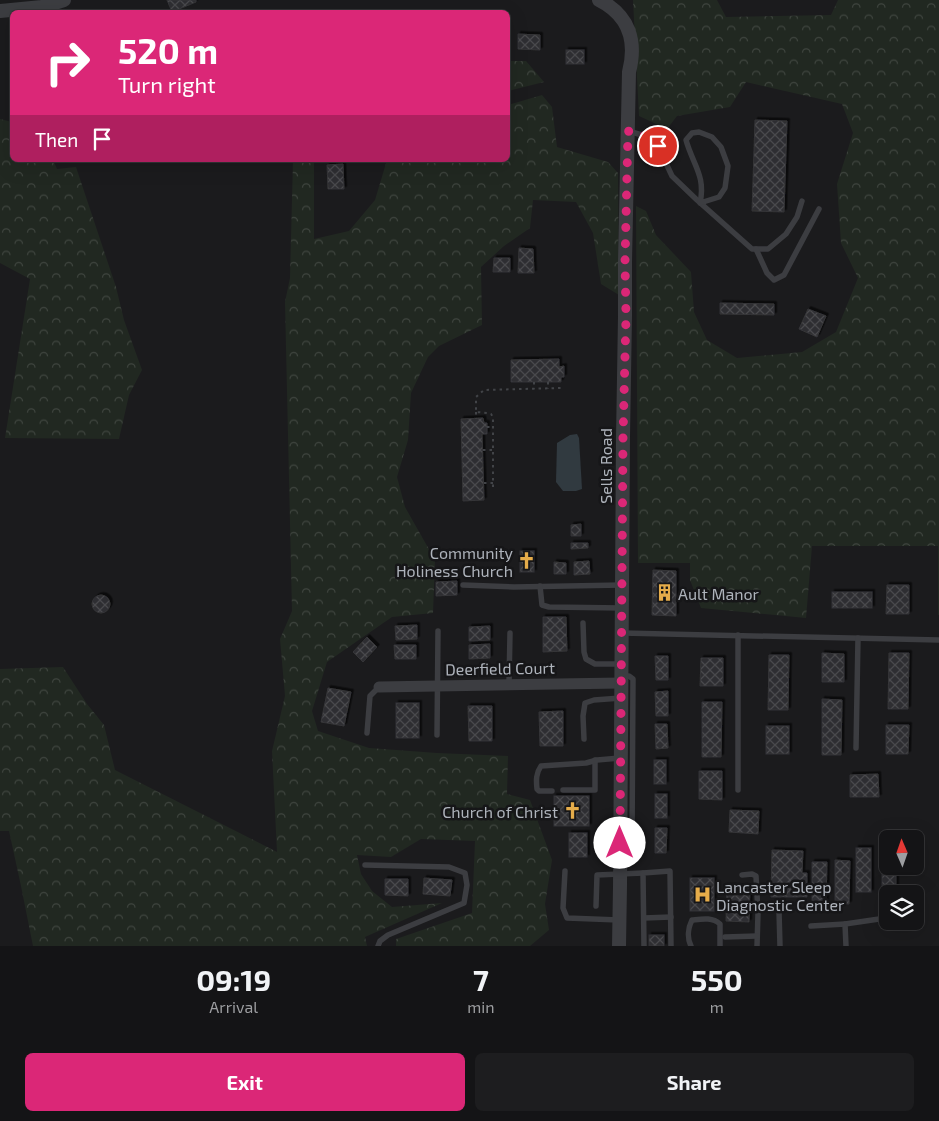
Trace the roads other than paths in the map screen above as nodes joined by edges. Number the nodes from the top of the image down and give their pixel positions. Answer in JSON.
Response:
{"nodes":[{"id":1,"x":64,"y":0,"type":"edge"},
{"id":2,"x":599,"y":0,"type":"edge"},
{"id":3,"x":10,"y":10,"type":"edge"},
{"id":4,"x":628,"y":131,"type":"junction"},
{"id":5,"x":802,"y":201,"type":"dead end"},
{"id":6,"x":700,"y":203,"type":"junction"},
{"id":7,"x":819,"y":209,"type":"dead end"},
{"id":8,"x":756,"y":249,"type":"junction"},
{"id":9,"x":463,"y":585,"type":"dead end"},
{"id":10,"x":622,"y":585,"type":"junction"},
{"id":11,"x":540,"y":586,"type":"junction"},
{"id":12,"x":622,"y":608,"type":"junction"},
{"id":13,"x":584,"y":623,"type":"dead end"},
{"id":14,"x":438,"y":631,"type":"dead end"},
{"id":15,"x":510,"y":633,"type":"dead end"},
{"id":16,"x":622,"y":633,"type":"junction"},
{"id":17,"x":738,"y":635,"type":"junction"},
{"id":18,"x":858,"y":638,"type":"junction"},
{"id":19,"x":939,"y":640,"type":"edge"},
{"id":20,"x":621,"y":675,"type":"junction"},
{"id":21,"x":509,"y":684,"type":"junction"},
{"id":22,"x":438,"y":686,"type":"junction"},
{"id":23,"x":379,"y":687,"type":"joint"},
{"id":24,"x":625,"y":707,"type":"junction"},
{"id":25,"x":367,"y":733,"type":"dead end"},
{"id":26,"x":437,"y":735,"type":"dead end"},
{"id":27,"x":584,"y":739,"type":"dead end"},
{"id":28,"x":856,"y":748,"type":"dead end"},
{"id":29,"x":624,"y":749,"type":"junction"},
{"id":30,"x":595,"y":760,"type":"junction"},
{"id":31,"x":563,"y":790,"type":"dead end"},
{"id":32,"x":738,"y":790,"type":"dead end"},
{"id":33,"x":552,"y":791,"type":"dead end"},
{"id":34,"x":365,"y":865,"type":"dead end"},
{"id":35,"x":565,"y":871,"type":"dead end"},
{"id":36,"x":643,"y":873,"type":"junction"},
{"id":37,"x":620,"y":874,"type":"junction"},
{"id":38,"x":742,"y":875,"type":"dead end"},
{"id":39,"x":596,"y":906,"type":"dead end"},
{"id":40,"x":779,"y":911,"type":"dead end"},
{"id":41,"x":671,"y":917,"type":"junction"},
{"id":42,"x":644,"y":918,"type":"junction"},
{"id":43,"x":879,"y":919,"type":"edge"},
{"id":44,"x":619,"y":920,"type":"junction"},
{"id":45,"x":845,"y":924,"type":"junction"},
{"id":46,"x":811,"y":926,"type":"dead end"},
{"id":47,"x":757,"y":936,"type":"junction"},
{"id":48,"x":725,"y":937,"type":"dead end"},
{"id":49,"x":378,"y":946,"type":"edge"},
{"id":50,"x":619,"y":946,"type":"edge"},
{"id":51,"x":644,"y":946,"type":"edge"},
{"id":52,"x":671,"y":946,"type":"edge"},
{"id":53,"x":691,"y":946,"type":"edge"},
{"id":54,"x":720,"y":946,"type":"edge"},
{"id":55,"x":757,"y":946,"type":"edge"},
{"id":56,"x":780,"y":946,"type":"edge"},
{"id":57,"x":846,"y":946,"type":"edge"}],
"edges":[{"from":1,"to":3,"type":"street"},
{"from":2,"to":4,"type":"street","name":"Sells Road"},
{"from":4,"to":6,"type":"lane"},
{"from":4,"to":10,"type":"street","name":"Sells Road"},
{"from":5,"to":8,"type":"lane"},
{"from":6,"to":6,"type":"lane"},
{"from":6,"to":8,"type":"lane"},
{"from":7,"to":8,"type":"lane"},
{"from":9,"to":11,"type":"lane"},
{"from":10,"to":11,"type":"lane"},
{"from":10,"to":12,"type":"street","name":"Sells Road"},
{"from":11,"to":12,"type":"lane"},
{"from":12,"to":16,"type":"street","name":"Sells Road"},
{"from":13,"to":20,"type":"lane"},
{"from":14,"to":22,"type":"lane"},
{"from":15,"to":21,"type":"lane"},
{"from":16,"to":17,"type":"lane"},
{"from":16,"to":20,"type":"street","name":"Sells Road"},
{"from":17,"to":18,"type":"lane"},
{"from":17,"to":32,"type":"lane"},
{"from":18,"to":19,"type":"lane"},
{"from":18,"to":28,"type":"lane"},
{"from":20,"to":21,"type":"street","name":"Deerfield Court"},
{"from":20,"to":24,"type":"street","name":"Sells Road"},
{"from":21,"to":22,"type":"street","name":"Deerfield Court"},
{"from":22,"to":23,"type":"street","name":"Deerfield Court"},
{"from":22,"to":26,"type":"lane"},
{"from":23,"to":25,"type":"lane"},
{"from":24,"to":27,"type":"lane"},
{"from":24,"to":29,"type":"street","name":"Sells Road"},
{"from":29,"to":30,"type":"lane"},
{"from":29,"to":37,"type":"street","name":"Sells Road"},
{"from":30,"to":31,"type":"lane"},
{"from":30,"to":33,"type":"lane"},
{"from":34,"to":49,"type":"lane"},
{"from":35,"to":44,"type":"lane"},
{"from":36,"to":37,"type":"lane"},
{"from":36,"to":41,"type":"lane"},
{"from":36,"to":42,"type":"lane"},
{"from":37,"to":39,"type":"lane"},
{"from":37,"to":44,"type":"street","name":"Sells Road"},
{"from":38,"to":47,"type":"lane"},
{"from":40,"to":56,"type":"lane"},
{"from":41,"to":42,"type":"lane"},
{"from":41,"to":52,"type":"lane"},
{"from":42,"to":51,"type":"lane"},
{"from":43,"to":45,"type":"lane"},
{"from":44,"to":50,"type":"street","name":"Sells Road"},
{"from":45,"to":46,"type":"lane"},
{"from":45,"to":57,"type":"lane"},
{"from":47,"to":48,"type":"lane"},
{"from":47,"to":55,"type":"lane"},
{"from":53,"to":54,"type":"lane"}]}
